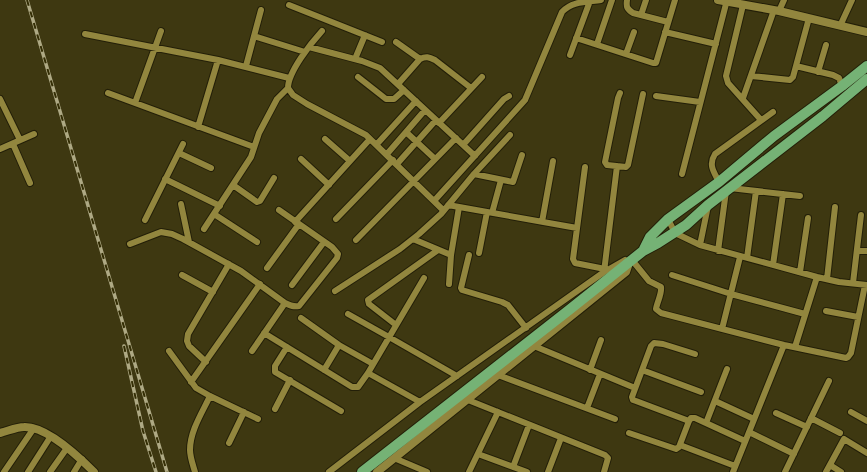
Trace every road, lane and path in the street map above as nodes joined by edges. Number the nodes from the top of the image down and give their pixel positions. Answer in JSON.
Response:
{"nodes":[{"id":1,"x":601,"y":0,"type":"edge"},
{"id":2,"x":612,"y":0,"type":"edge"},
{"id":3,"x":627,"y":0,"type":"edge"},
{"id":4,"x":646,"y":0,"type":"edge"},
{"id":5,"x":675,"y":0,"type":"edge"},
{"id":6,"x":784,"y":0,"type":"edge"},
{"id":7,"x":852,"y":0,"type":"edge"},
{"id":8,"x":590,"y":1,"type":"junction"},
{"id":9,"x":724,"y":1,"type":"edge"},
{"id":10,"x":289,"y":5,"type":"dead end"},
{"id":11,"x":743,"y":5,"type":"junction"},
{"id":12,"x":261,"y":10,"type":"dead end"},
{"id":13,"x":776,"y":11,"type":"junction"},
{"id":14,"x":641,"y":15,"type":"junction"},
{"id":15,"x":809,"y":18,"type":"junction"},
{"id":16,"x":668,"y":22,"type":"junction"},
{"id":17,"x":840,"y":26,"type":"junction"},
{"id":18,"x":161,"y":31,"type":"dead end"},
{"id":19,"x":322,"y":31,"type":"dead end"},
{"id":20,"x":634,"y":32,"type":"dead end"},
{"id":21,"x":666,"y":32,"type":"junction"},
{"id":22,"x":867,"y":32,"type":"edge"},
{"id":23,"x":85,"y":34,"type":"dead end"},
{"id":24,"x":365,"y":35,"type":"junction"},
{"id":25,"x":254,"y":36,"type":"junction"},
{"id":26,"x":576,"y":38,"type":"junction"},
{"id":27,"x":382,"y":42,"type":"dead end"},
{"id":28,"x":396,"y":42,"type":"dead end"},
{"id":29,"x":597,"y":44,"type":"junction"},
{"id":30,"x":716,"y":44,"type":"junction"},
{"id":31,"x":826,"y":45,"type":"dead end"},
{"id":32,"x":155,"y":47,"type":"junction"},
{"id":33,"x":307,"y":50,"type":"junction"},
{"id":34,"x":626,"y":54,"type":"junction"},
{"id":35,"x":570,"y":55,"type":"dead end"},
{"id":36,"x":355,"y":59,"type":"junction"},
{"id":37,"x":420,"y":59,"type":"junction"},
{"id":38,"x":218,"y":60,"type":"junction"},
{"id":39,"x":246,"y":66,"type":"junction"},
{"id":40,"x":796,"y":66,"type":"junction"},
{"id":41,"x":867,"y":66,"type":"edge"},
{"id":42,"x":818,"y":72,"type":"junction"},
{"id":43,"x":751,"y":76,"type":"junction"},
{"id":44,"x":358,"y":77,"type":"dead end"},
{"id":45,"x":482,"y":77,"type":"dead end"},
{"id":46,"x":289,"y":78,"type":"junction"},
{"id":47,"x":867,"y":79,"type":"edge"},
{"id":48,"x":398,"y":84,"type":"junction"},
{"id":49,"x":842,"y":86,"type":"junction"},
{"id":50,"x":288,"y":88,"type":"junction"},
{"id":51,"x":471,"y":88,"type":"junction"},
{"id":52,"x":404,"y":90,"type":"junction"},
{"id":53,"x":108,"y":93,"type":"dead end"},
{"id":54,"x":620,"y":93,"type":"dead end"},
{"id":55,"x":643,"y":94,"type":"dead end"},
{"id":56,"x":509,"y":96,"type":"dead end"},
{"id":57,"x":656,"y":96,"type":"dead end"},
{"id":58,"x":743,"y":98,"type":"junction"},
{"id":59,"x":0,"y":99,"type":"edge"},
{"id":60,"x":416,"y":101,"type":"junction"},
{"id":61,"x":700,"y":102,"type":"junction"},
{"id":62,"x":135,"y":103,"type":"junction"},
{"id":63,"x":425,"y":110,"type":"junction"},
{"id":64,"x":773,"y":112,"type":"dead end"},
{"id":65,"x":761,"y":120,"type":"junction"},
{"id":66,"x":437,"y":122,"type":"junction"},
{"id":67,"x":198,"y":127,"type":"junction"},
{"id":68,"x":406,"y":132,"type":"junction"},
{"id":69,"x":34,"y":134,"type":"dead end"},
{"id":70,"x":510,"y":135,"type":"dead end"},
{"id":71,"x":456,"y":138,"type":"junction"},
{"id":72,"x":325,"y":139,"type":"dead end"},
{"id":73,"x":370,"y":139,"type":"junction"},
{"id":74,"x":20,"y":140,"type":"junction"},
{"id":75,"x":416,"y":142,"type":"junction"},
{"id":76,"x":13,"y":144,"type":"junction"},
{"id":77,"x":183,"y":144,"type":"dead end"},
{"id":78,"x":377,"y":144,"type":"junction"},
{"id":79,"x":463,"y":145,"type":"junction"},
{"id":80,"x":254,"y":147,"type":"junction"},
{"id":81,"x":0,"y":149,"type":"edge"},
{"id":82,"x":179,"y":153,"type":"junction"},
{"id":83,"x":386,"y":154,"type":"junction"},
{"id":84,"x":522,"y":154,"type":"dead end"},
{"id":85,"x":475,"y":156,"type":"junction"},
{"id":86,"x":302,"y":159,"type":"dead end"},
{"id":87,"x":435,"y":159,"type":"junction"},
{"id":88,"x":350,"y":161,"type":"junction"},
{"id":89,"x":553,"y":161,"type":"dead end"},
{"id":90,"x":395,"y":162,"type":"junction"},
{"id":91,"x":617,"y":166,"type":"junction"},
{"id":92,"x":585,"y":167,"type":"dead end"},
{"id":93,"x":211,"y":168,"type":"dead end"},
{"id":94,"x":474,"y":174,"type":"junction"},
{"id":95,"x":682,"y":174,"type":"dead end"},
{"id":96,"x":274,"y":178,"type":"dead end"},
{"id":97,"x":165,"y":179,"type":"junction"},
{"id":98,"x":500,"y":180,"type":"junction"},
{"id":99,"x":414,"y":181,"type":"junction"},
{"id":100,"x":719,"y":182,"type":"junction"},
{"id":101,"x":30,"y":183,"type":"dead end"},
{"id":102,"x":232,"y":185,"type":"junction"},
{"id":103,"x":329,"y":185,"type":"junction"},
{"id":104,"x":728,"y":190,"type":"junction"},
{"id":105,"x":756,"y":191,"type":"junction"},
{"id":106,"x":783,"y":194,"type":"junction"},
{"id":107,"x":800,"y":196,"type":"dead end"},
{"id":108,"x":434,"y":201,"type":"junction"},
{"id":109,"x":181,"y":204,"type":"dead end"},
{"id":110,"x":708,"y":205,"type":"junction"},
{"id":111,"x":220,"y":206,"type":"junction"},
{"id":112,"x":459,"y":207,"type":"junction"},
{"id":113,"x":835,"y":207,"type":"dead end"},
{"id":114,"x":445,"y":208,"type":"junction"},
{"id":115,"x":279,"y":210,"type":"dead end"},
{"id":116,"x":489,"y":213,"type":"junction"},
{"id":117,"x":214,"y":214,"type":"junction"},
{"id":118,"x":808,"y":218,"type":"dead end"},
{"id":119,"x":336,"y":219,"type":"dead end"},
{"id":120,"x":668,"y":219,"type":"junction"},
{"id":121,"x":863,"y":219,"type":"edge"},
{"id":122,"x":145,"y":220,"type":"dead end"},
{"id":123,"x":542,"y":222,"type":"junction"},
{"id":124,"x":297,"y":223,"type":"junction"},
{"id":125,"x":577,"y":228,"type":"junction"},
{"id":126,"x":204,"y":229,"type":"dead end"},
{"id":127,"x":675,"y":232,"type":"junction"},
{"id":128,"x":413,"y":239,"type":"junction"},
{"id":129,"x":356,"y":240,"type":"dead end"},
{"id":130,"x":189,"y":242,"type":"junction"},
{"id":131,"x":258,"y":242,"type":"dead end"},
{"id":132,"x":324,"y":242,"type":"junction"},
{"id":133,"x":130,"y":244,"type":"dead end"},
{"id":134,"x":700,"y":245,"type":"junction"},
{"id":135,"x":438,"y":250,"type":"junction"},
{"id":136,"x":643,"y":251,"type":"junction"},
{"id":137,"x":718,"y":251,"type":"junction"},
{"id":138,"x":857,"y":251,"type":"junction"},
{"id":139,"x":867,"y":251,"type":"edge"},
{"id":140,"x":479,"y":253,"type":"dead end"},
{"id":141,"x":451,"y":255,"type":"junction"},
{"id":142,"x":469,"y":255,"type":"dead end"},
{"id":143,"x":744,"y":257,"type":"junction"},
{"id":144,"x":630,"y":262,"type":"junction"},
{"id":145,"x":229,"y":264,"type":"junction"},
{"id":146,"x":773,"y":265,"type":"junction"},
{"id":147,"x":267,"y":268,"type":"dead end"},
{"id":148,"x":604,"y":270,"type":"junction"},
{"id":149,"x":800,"y":272,"type":"junction"},
{"id":150,"x":182,"y":275,"type":"dead end"},
{"id":151,"x":672,"y":275,"type":"dead end"},
{"id":152,"x":816,"y":276,"type":"junction"},
{"id":153,"x":424,"y":278,"type":"dead end"},
{"id":154,"x":827,"y":279,"type":"junction"},
{"id":155,"x":853,"y":283,"type":"junction"},
{"id":156,"x":260,"y":284,"type":"junction"},
{"id":157,"x":449,"y":284,"type":"dead end"},
{"id":158,"x":603,"y":284,"type":"junction"},
{"id":159,"x":292,"y":285,"type":"dead end"},
{"id":160,"x":866,"y":285,"type":"edge"},
{"id":161,"x":335,"y":291,"type":"dead end"},
{"id":162,"x":213,"y":292,"type":"junction"},
{"id":163,"x":731,"y":294,"type":"junction"},
{"id":164,"x":285,"y":303,"type":"junction"},
{"id":165,"x":826,"y":311,"type":"dead end"},
{"id":166,"x":348,"y":314,"type":"dead end"},
{"id":167,"x":805,"y":314,"type":"junction"},
{"id":168,"x":858,"y":317,"type":"junction"},
{"id":169,"x":301,"y":318,"type":"dead end"},
{"id":170,"x":396,"y":325,"type":"junction"},
{"id":171,"x":526,"y":328,"type":"junction"},
{"id":172,"x":722,"y":329,"type":"junction"},
{"id":173,"x":264,"y":333,"type":"junction"},
{"id":174,"x":389,"y":337,"type":"junction"},
{"id":175,"x":601,"y":340,"type":"dead end"},
{"id":176,"x":339,"y":345,"type":"junction"},
{"id":177,"x":784,"y":345,"type":"junction"},
{"id":178,"x":534,"y":346,"type":"junction"},
{"id":179,"x":287,"y":347,"type":"junction"},
{"id":180,"x":795,"y":347,"type":"junction"},
{"id":181,"x":169,"y":351,"type":"dead end"},
{"id":182,"x":252,"y":351,"type":"dead end"},
{"id":183,"x":695,"y":354,"type":"dead end"},
{"id":184,"x":206,"y":362,"type":"junction"},
{"id":185,"x":373,"y":364,"type":"junction"},
{"id":186,"x":727,"y":369,"type":"dead end"},
{"id":187,"x":324,"y":370,"type":"junction"},
{"id":188,"x":590,"y":370,"type":"junction"},
{"id":189,"x":642,"y":370,"type":"junction"},
{"id":190,"x":368,"y":373,"type":"junction"},
{"id":191,"x":600,"y":374,"type":"junction"},
{"id":192,"x":456,"y":376,"type":"junction"},
{"id":193,"x":498,"y":376,"type":"junction"},
{"id":194,"x":290,"y":380,"type":"junction"},
{"id":195,"x":829,"y":381,"type":"dead end"},
{"id":196,"x":191,"y":382,"type":"junction"},
{"id":197,"x":635,"y":388,"type":"junction"},
{"id":198,"x":702,"y":392,"type":"dead end"},
{"id":199,"x":210,"y":396,"type":"junction"},
{"id":200,"x":468,"y":400,"type":"junction"},
{"id":201,"x":715,"y":401,"type":"junction"},
{"id":202,"x":420,"y":402,"type":"junction"},
{"id":203,"x":587,"y":408,"type":"junction"},
{"id":204,"x":275,"y":409,"type":"dead end"},
{"id":205,"x":341,"y":411,"type":"dead end"},
{"id":206,"x":244,"y":412,"type":"junction"},
{"id":207,"x":498,"y":412,"type":"junction"},
{"id":208,"x":851,"y":412,"type":"dead end"},
{"id":209,"x":776,"y":413,"type":"dead end"},
{"id":210,"x":811,"y":418,"type":"junction"},
{"id":211,"x":258,"y":419,"type":"dead end"},
{"id":212,"x":615,"y":419,"type":"dead end"},
{"id":213,"x":754,"y":419,"type":"junction"},
{"id":214,"x":689,"y":421,"type":"junction"},
{"id":215,"x":867,"y":421,"type":"edge"},
{"id":216,"x":706,"y":423,"type":"junction"},
{"id":217,"x":529,"y":425,"type":"junction"},
{"id":218,"x":34,"y":428,"type":"junction"},
{"id":219,"x":806,"y":428,"type":"junction"},
{"id":220,"x":749,"y":432,"type":"junction"},
{"id":221,"x":0,"y":433,"type":"edge"},
{"id":222,"x":629,"y":433,"type":"dead end"},
{"id":223,"x":840,"y":433,"type":"dead end"},
{"id":224,"x":51,"y":436,"type":"junction"},
{"id":225,"x":561,"y":438,"type":"junction"},
{"id":226,"x":745,"y":441,"type":"junction"},
{"id":227,"x":229,"y":443,"type":"dead end"},
{"id":228,"x":680,"y":445,"type":"junction"},
{"id":229,"x":67,"y":448,"type":"junction"},
{"id":230,"x":867,"y":453,"type":"edge"},
{"id":231,"x":478,"y":454,"type":"junction"},
{"id":232,"x":794,"y":454,"type":"junction"},
{"id":233,"x":394,"y":458,"type":"junction"},
{"id":234,"x":82,"y":459,"type":"junction"},
{"id":235,"x":830,"y":466,"type":"junction"},
{"id":236,"x":513,"y":467,"type":"junction"},
{"id":237,"x":734,"y":469,"type":"edge"},
{"id":238,"x":4,"y":472,"type":"edge"},
{"id":239,"x":28,"y":472,"type":"edge"},
{"id":240,"x":50,"y":472,"type":"edge"},
{"id":241,"x":74,"y":472,"type":"edge"},
{"id":242,"x":94,"y":472,"type":"edge"},
{"id":243,"x":195,"y":472,"type":"edge"},
{"id":244,"x":329,"y":472,"type":"edge"},
{"id":245,"x":362,"y":472,"type":"edge"},
{"id":246,"x":377,"y":472,"type":"edge"},
{"id":247,"x":427,"y":472,"type":"edge"},
{"id":248,"x":469,"y":472,"type":"edge"},
{"id":249,"x":527,"y":472,"type":"edge"},
{"id":250,"x":548,"y":472,"type":"edge"},
{"id":251,"x":604,"y":472,"type":"edge"},
{"id":252,"x":785,"y":472,"type":"edge"},
{"id":253,"x":826,"y":472,"type":"edge"},
{"id":254,"x":841,"y":472,"type":"edge"}],
"edges":[{"from":1,"to":8,"type":"street"},
{"from":2,"to":29,"type":"street"},
{"from":3,"to":14,"type":"street"},
{"from":4,"to":14,"type":"street"},
{"from":5,"to":16,"type":"street"},
{"from":6,"to":13,"type":"street"},
{"from":7,"to":17,"type":"street"},
{"from":8,"to":26,"type":"street"},
{"from":8,"to":85,"type":"street"},
{"from":9,"to":11,"type":"street"},
{"from":9,"to":30,"type":"street"},
{"from":10,"to":24,"type":"street"},
{"from":11,"to":13,"type":"street"},
{"from":11,"to":58,"type":"street"},
{"from":12,"to":25,"type":"street"},
{"from":13,"to":15,"type":"street"},
{"from":13,"to":43,"type":"street"},
{"from":14,"to":16,"type":"street"},
{"from":15,"to":17,"type":"street"},
{"from":15,"to":40,"type":"street"},
{"from":16,"to":21,"type":"street"},
{"from":17,"to":22,"type":"street"},
{"from":18,"to":32,"type":"street"},
{"from":19,"to":33,"type":"street"},
{"from":20,"to":34,"type":"street"},
{"from":21,"to":30,"type":"street"},
{"from":21,"to":34,"type":"street"},
{"from":23,"to":32,"type":"street"},
{"from":24,"to":27,"type":"street"},
{"from":24,"to":36,"type":"street"},
{"from":25,"to":33,"type":"street"},
{"from":25,"to":39,"type":"street"},
{"from":26,"to":29,"type":"street"},
{"from":26,"to":35,"type":"street"},
{"from":28,"to":37,"type":"street"},
{"from":29,"to":34,"type":"street"},
{"from":30,"to":61,"type":"street"},
{"from":31,"to":42,"type":"street"},
{"from":32,"to":38,"type":"street"},
{"from":32,"to":62,"type":"street"},
{"from":33,"to":36,"type":"street"},
{"from":33,"to":46,"type":"street"},
{"from":36,"to":48,"type":"street"},
{"from":37,"to":48,"type":"street"},
{"from":37,"to":51,"type":"street"},
{"from":38,"to":39,"type":"street"},
{"from":38,"to":67,"type":"street"},
{"from":39,"to":46,"type":"street"},
{"from":40,"to":42,"type":"street"},
{"from":40,"to":43,"type":"street"},
{"from":41,"to":49,"type":"main road"},
{"from":42,"to":49,"type":"street"},
{"from":43,"to":58,"type":"street"},
{"from":44,"to":52,"type":"street"},
{"from":45,"to":51,"type":"street"},
{"from":46,"to":50,"type":"street"},
{"from":47,"to":104,"type":"main road"},
{"from":48,"to":52,"type":"street"},
{"from":49,"to":100,"type":"main road"},
{"from":50,"to":73,"type":"street"},
{"from":50,"to":80,"type":"street"},
{"from":51,"to":66,"type":"street"},
{"from":52,"to":60,"type":"street"},
{"from":53,"to":62,"type":"street"},
{"from":54,"to":91,"type":"street"},
{"from":55,"to":91,"type":"street"},
{"from":56,"to":79,"type":"street"},
{"from":57,"to":61,"type":"street"},
{"from":58,"to":65,"type":"street"},
{"from":59,"to":74,"type":"street"},
{"from":60,"to":63,"type":"street"},
{"from":60,"to":78,"type":"street"},
{"from":61,"to":95,"type":"street"},
{"from":62,"to":67,"type":"street"},
{"from":63,"to":66,"type":"street"},
{"from":63,"to":68,"type":"street"},
{"from":64,"to":65,"type":"street"},
{"from":65,"to":100,"type":"street"},
{"from":66,"to":71,"type":"street"},
{"from":66,"to":75,"type":"street"},
{"from":67,"to":80,"type":"street"},
{"from":68,"to":75,"type":"street"},
{"from":68,"to":83,"type":"street"},
{"from":69,"to":74,"type":"street"},
{"from":70,"to":94,"type":"street"},
{"from":71,"to":79,"type":"street"},
{"from":71,"to":87,"type":"street"},
{"from":72,"to":88,"type":"street"},
{"from":73,"to":78,"type":"street"},
{"from":73,"to":88,"type":"street"},
{"from":74,"to":76,"type":"street"},
{"from":75,"to":87,"type":"street"},
{"from":75,"to":90,"type":"street"},
{"from":76,"to":81,"type":"street"},
{"from":76,"to":101,"type":"street"},
{"from":77,"to":82,"type":"street"},
{"from":78,"to":83,"type":"street"},
{"from":79,"to":85,"type":"street"},
{"from":80,"to":102,"type":"street"},
{"from":82,"to":93,"type":"street"},
{"from":82,"to":97,"type":"street"},
{"from":83,"to":90,"type":"street"},
{"from":84,"to":98,"type":"street"},
{"from":85,"to":108,"type":"street"},
{"from":86,"to":103,"type":"street"},
{"from":87,"to":99,"type":"street"},
{"from":88,"to":103,"type":"street"},
{"from":89,"to":123,"type":"street"},
{"from":90,"to":99,"type":"street"},
{"from":90,"to":119,"type":"street"},
{"from":91,"to":148,"type":"street"},
{"from":92,"to":125,"type":"street"},
{"from":94,"to":98,"type":"street"},
{"from":94,"to":114,"type":"street"},
{"from":96,"to":102,"type":"street"},
{"from":97,"to":111,"type":"street"},
{"from":97,"to":122,"type":"street"},
{"from":98,"to":116,"type":"street"},
{"from":99,"to":108,"type":"street"},
{"from":99,"to":129,"type":"street"},
{"from":100,"to":120,"type":"main road"},
{"from":102,"to":111,"type":"street"},
{"from":103,"to":124,"type":"street"},
{"from":104,"to":105,"type":"street"},
{"from":104,"to":110,"type":"main road"},
{"from":104,"to":137,"type":"street"},
{"from":105,"to":106,"type":"street"},
{"from":105,"to":143,"type":"street"},
{"from":106,"to":107,"type":"street"},
{"from":106,"to":146,"type":"street"},
{"from":108,"to":114,"type":"street"},
{"from":109,"to":130,"type":"street"},
{"from":110,"to":127,"type":"main road"},
{"from":110,"to":134,"type":"street"},
{"from":111,"to":117,"type":"street"},
{"from":112,"to":114,"type":"street"},
{"from":112,"to":116,"type":"street"},
{"from":112,"to":141,"type":"street"},
{"from":113,"to":154,"type":"street"},
{"from":114,"to":128,"type":"street"},
{"from":115,"to":124,"type":"street"},
{"from":116,"to":123,"type":"street"},
{"from":116,"to":140,"type":"street"},
{"from":117,"to":126,"type":"street"},
{"from":117,"to":131,"type":"street"},
{"from":118,"to":149,"type":"street"},
{"from":120,"to":127,"type":"street"},
{"from":120,"to":136,"type":"main road"},
{"from":121,"to":138,"type":"street"},
{"from":123,"to":125,"type":"street"},
{"from":124,"to":132,"type":"street"},
{"from":124,"to":147,"type":"street"},
{"from":125,"to":148,"type":"street"},
{"from":127,"to":134,"type":"street"},
{"from":127,"to":136,"type":"main road"},
{"from":128,"to":135,"type":"street"},
{"from":128,"to":161,"type":"street"},
{"from":130,"to":133,"type":"street"},
{"from":130,"to":145,"type":"street"},
{"from":132,"to":159,"type":"street"},
{"from":132,"to":164,"type":"street"},
{"from":134,"to":137,"type":"street"},
{"from":135,"to":141,"type":"street"},
{"from":135,"to":170,"type":"street"},
{"from":136,"to":144,"type":"main road"},
{"from":136,"to":148,"type":"street"},
{"from":137,"to":143,"type":"street"},
{"from":138,"to":139,"type":"street"},
{"from":138,"to":155,"type":"street"},
{"from":141,"to":157,"type":"street"},
{"from":142,"to":171,"type":"street"},
{"from":143,"to":146,"type":"street"},
{"from":143,"to":163,"type":"street"},
{"from":144,"to":158,"type":"main road"},
{"from":144,"to":172,"type":"street"},
{"from":144,"to":178,"type":"street"},
{"from":145,"to":156,"type":"street"},
{"from":145,"to":162,"type":"street"},
{"from":146,"to":149,"type":"street"},
{"from":148,"to":158,"type":"street"},
{"from":148,"to":171,"type":"street"},
{"from":149,"to":152,"type":"street"},
{"from":150,"to":162,"type":"street"},
{"from":151,"to":163,"type":"street"},
{"from":152,"to":154,"type":"street"},
{"from":152,"to":167,"type":"street"},
{"from":153,"to":170,"type":"street"},
{"from":154,"to":155,"type":"street"},
{"from":155,"to":160,"type":"street"},
{"from":156,"to":164,"type":"street"},
{"from":156,"to":184,"type":"street"},
{"from":158,"to":245,"type":"main road"},
{"from":160,"to":168,"type":"street"},
{"from":162,"to":184,"type":"street"},
{"from":163,"to":167,"type":"street"},
{"from":163,"to":172,"type":"street"},
{"from":164,"to":173,"type":"street"},
{"from":165,"to":168,"type":"street"},
{"from":166,"to":174,"type":"street"},
{"from":167,"to":180,"type":"street"},
{"from":168,"to":180,"type":"street"},
{"from":169,"to":176,"type":"street"},
{"from":170,"to":174,"type":"street"},
{"from":171,"to":192,"type":"street"},
{"from":172,"to":177,"type":"street"},
{"from":173,"to":179,"type":"street"},
{"from":173,"to":182,"type":"street"},
{"from":174,"to":185,"type":"street"},
{"from":174,"to":192,"type":"street"},
{"from":175,"to":188,"type":"street"},
{"from":176,"to":185,"type":"street"},
{"from":176,"to":187,"type":"street"},
{"from":177,"to":180,"type":"street"},
{"from":177,"to":213,"type":"street"},
{"from":178,"to":188,"type":"street"},
{"from":178,"to":193,"type":"street"},
{"from":179,"to":187,"type":"street"},
{"from":179,"to":194,"type":"street"},
{"from":181,"to":196,"type":"street"},
{"from":183,"to":189,"type":"street"},
{"from":184,"to":196,"type":"street"},
{"from":185,"to":190,"type":"street"},
{"from":186,"to":201,"type":"street"},
{"from":187,"to":190,"type":"street"},
{"from":188,"to":191,"type":"street"},
{"from":189,"to":197,"type":"street"},
{"from":189,"to":198,"type":"street"},
{"from":190,"to":202,"type":"street"},
{"from":191,"to":197,"type":"street"},
{"from":191,"to":203,"type":"street"},
{"from":192,"to":202,"type":"street"},
{"from":193,"to":200,"type":"street"},
{"from":193,"to":203,"type":"street"},
{"from":194,"to":204,"type":"street"},
{"from":194,"to":205,"type":"street"},
{"from":195,"to":210,"type":"street"},
{"from":196,"to":199,"type":"street"},
{"from":197,"to":214,"type":"street"},
{"from":199,"to":206,"type":"street"},
{"from":199,"to":243,"type":"street"},
{"from":200,"to":207,"type":"street"},
{"from":200,"to":233,"type":"street"},
{"from":201,"to":213,"type":"street"},
{"from":201,"to":216,"type":"street"},
{"from":202,"to":244,"type":"street"},
{"from":203,"to":212,"type":"street"},
{"from":206,"to":211,"type":"street"},
{"from":206,"to":227,"type":"street"},
{"from":207,"to":217,"type":"street"},
{"from":207,"to":231,"type":"street"},
{"from":208,"to":215,"type":"street"},
{"from":209,"to":219,"type":"street"},
{"from":210,"to":219,"type":"street"},
{"from":210,"to":223,"type":"street"},
{"from":213,"to":220,"type":"street"},
{"from":214,"to":216,"type":"street"},
{"from":214,"to":228,"type":"street"},
{"from":216,"to":226,"type":"street"},
{"from":217,"to":225,"type":"street"},
{"from":217,"to":236,"type":"street"},
{"from":218,"to":221,"type":"street"},
{"from":218,"to":224,"type":"street"},
{"from":218,"to":238,"type":"street"},
{"from":219,"to":232,"type":"street"},
{"from":220,"to":226,"type":"street"},
{"from":220,"to":232,"type":"street"},
{"from":222,"to":228,"type":"street"},
{"from":224,"to":229,"type":"street"},
{"from":224,"to":239,"type":"street"},
{"from":225,"to":250,"type":"street"},
{"from":225,"to":251,"type":"street"},
{"from":226,"to":237,"type":"street"},
{"from":228,"to":237,"type":"street"},
{"from":229,"to":234,"type":"street"},
{"from":229,"to":240,"type":"street"},
{"from":230,"to":235,"type":"street"},
{"from":231,"to":236,"type":"street"},
{"from":231,"to":248,"type":"street"},
{"from":232,"to":252,"type":"street"},
{"from":233,"to":246,"type":"street"},
{"from":233,"to":247,"type":"street"},
{"from":234,"to":241,"type":"street"},
{"from":234,"to":242,"type":"street"},
{"from":235,"to":253,"type":"street"},
{"from":235,"to":254,"type":"street"},
{"from":236,"to":249,"type":"street"}]}
